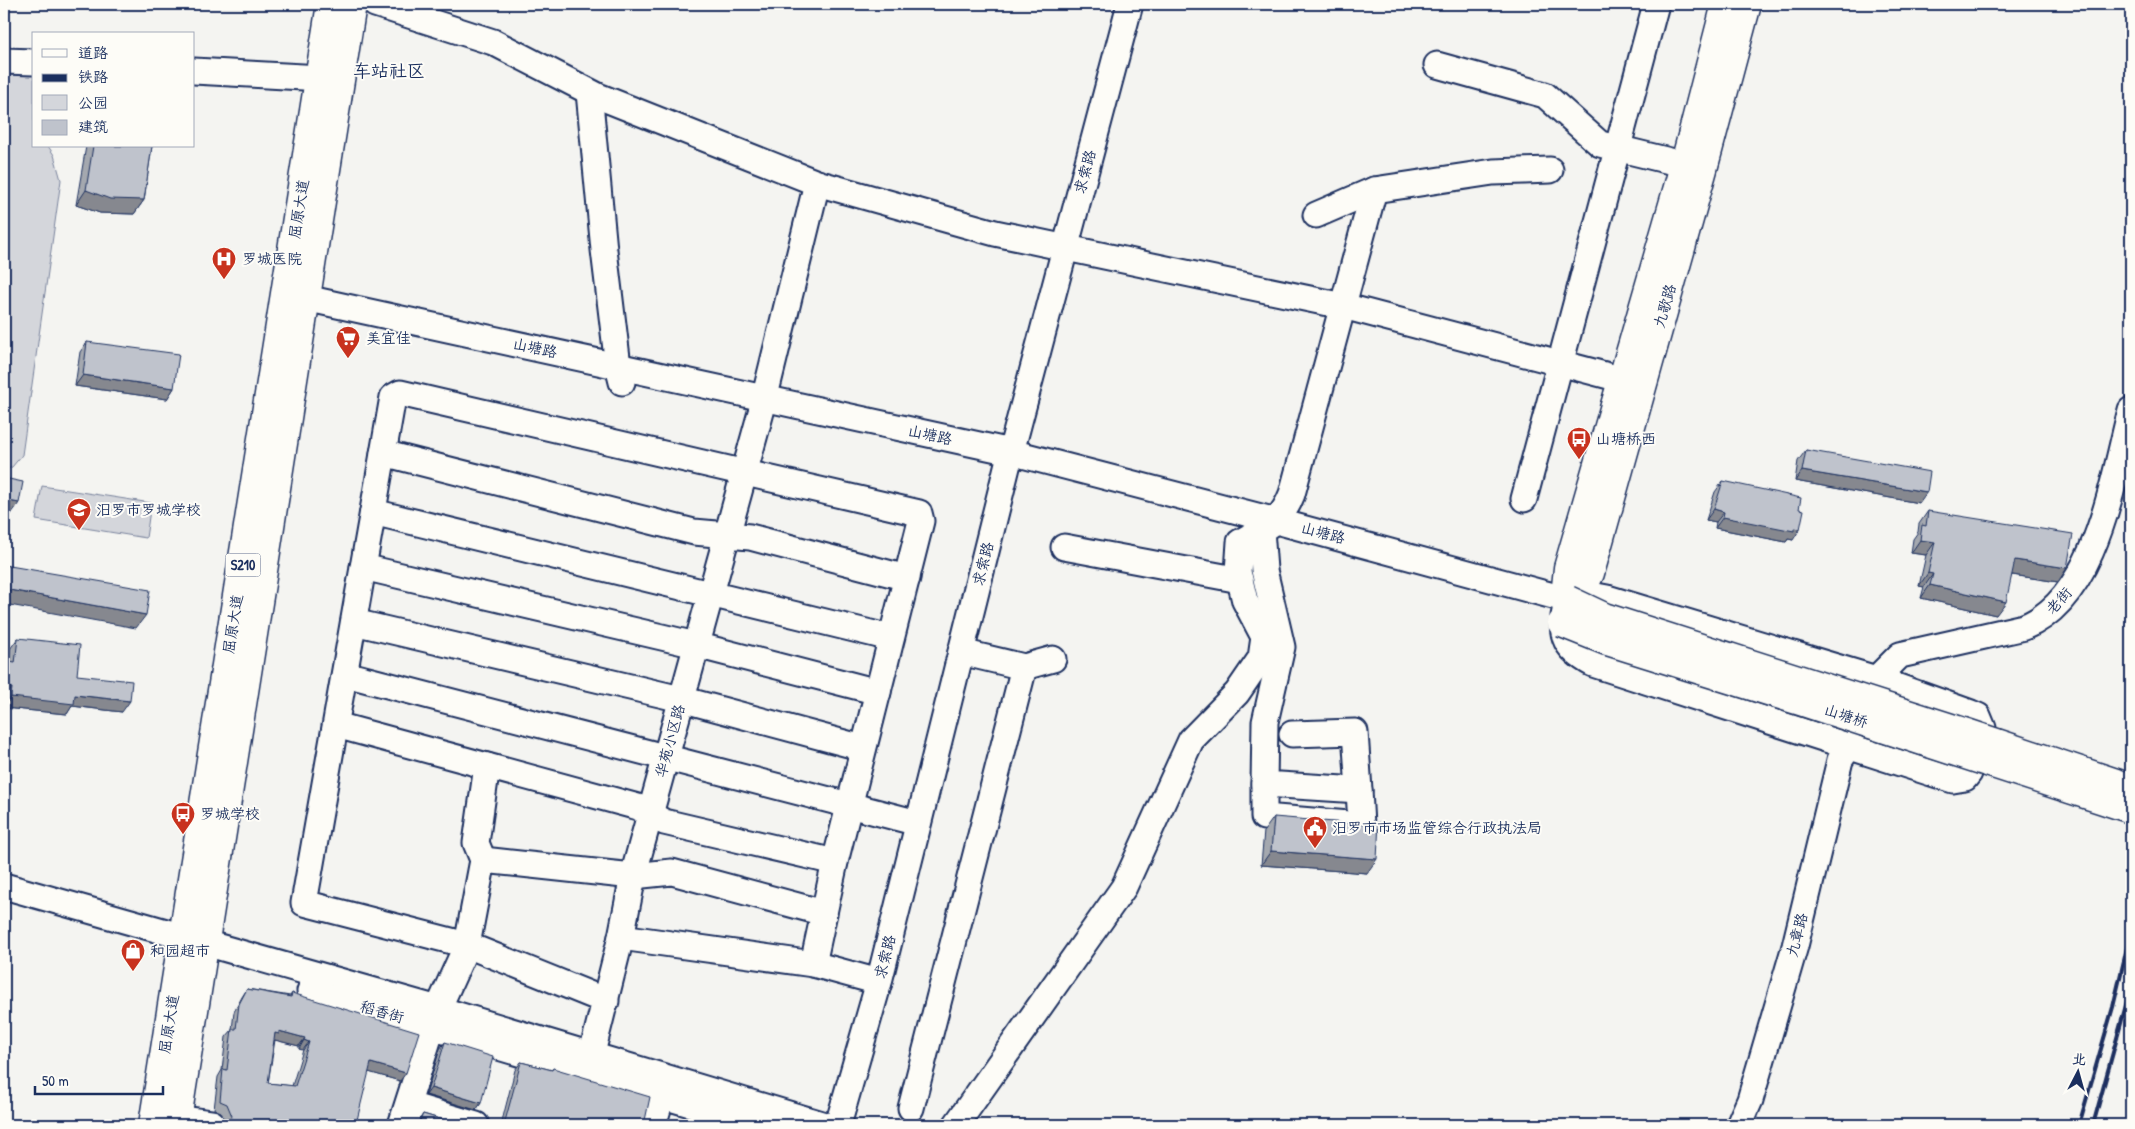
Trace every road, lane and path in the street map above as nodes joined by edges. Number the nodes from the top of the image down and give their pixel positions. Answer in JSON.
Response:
{"nodes":[{"id":1,"x":331,"y":4,"type":"edge"},
{"id":2,"x":352,"y":4,"type":"edge"},
{"id":3,"x":375,"y":4,"type":"edge"},
{"id":4,"x":1130,"y":4,"type":"edge"},
{"id":5,"x":1656,"y":4,"type":"edge"},
{"id":6,"x":1726,"y":4,"type":"edge"},
{"id":7,"x":1747,"y":4,"type":"edge"},
{"id":8,"x":4,"y":61,"type":"edge"},
{"id":9,"x":32,"y":62,"type":"edge"},
{"id":10,"x":1437,"y":65,"type":"dead end"},
{"id":11,"x":195,"y":71,"type":"edge"},
{"id":12,"x":330,"y":78,"type":"junction"},
{"id":13,"x":589,"y":92,"type":"junction"},
{"id":14,"x":1618,"y":148,"type":"junction"},
{"id":15,"x":1694,"y":166,"type":"junction"},
{"id":16,"x":1550,"y":170,"type":"dead end"},
{"id":17,"x":817,"y":183,"type":"junction"},
{"id":18,"x":1374,"y":190,"type":"junction"},
{"id":19,"x":1316,"y":215,"type":"dead end"},
{"id":20,"x":1065,"y":248,"type":"junction"},
{"id":21,"x":295,"y":304,"type":"junction"},
{"id":22,"x":1343,"y":306,"type":"junction"},
{"id":23,"x":1560,"y":364,"type":"junction"},
{"id":24,"x":620,"y":374,"type":"junction"},
{"id":25,"x":1632,"y":382,"type":"junction"},
{"id":26,"x":762,"y":405,"type":"junction"},
{"id":27,"x":2131,"y":410,"type":"edge"},
{"id":28,"x":383,"y":453,"type":"junction"},
{"id":29,"x":1009,"y":459,"type":"junction"},
{"id":30,"x":744,"y":472,"type":"junction"},
{"id":31,"x":1524,"y":499,"type":"dead end"},
{"id":32,"x":373,"y":512,"type":"junction"},
{"id":33,"x":1269,"y":525,"type":"junction"},
{"id":34,"x":726,"y":536,"type":"junction"},
{"id":35,"x":1064,"y":547,"type":"dead end"},
{"id":36,"x":363,"y":567,"type":"junction"},
{"id":37,"x":907,"y":578,"type":"junction"},
{"id":38,"x":1240,"y":580,"type":"junction"},
{"id":39,"x":710,"y":593,"type":"junction"},
{"id":40,"x":1565,"y":612,"type":"junction"},
{"id":41,"x":354,"y":622,"type":"junction"},
{"id":42,"x":892,"y":638,"type":"junction"},
{"id":43,"x":696,"y":645,"type":"junction"},
{"id":44,"x":961,"y":652,"type":"junction"},
{"id":45,"x":1053,"y":658,"type":"dead end"},
{"id":46,"x":1024,"y":667,"type":"junction"},
{"id":47,"x":344,"y":674,"type":"junction"},
{"id":48,"x":1876,"y":679,"type":"junction"},
{"id":49,"x":878,"y":692,"type":"junction"},
{"id":50,"x":681,"y":699,"type":"junction"},
{"id":51,"x":336,"y":725,"type":"junction"},
{"id":52,"x":1292,"y":734,"type":"dead end"},
{"id":53,"x":1850,"y":745,"type":"junction"},
{"id":54,"x":864,"y":748,"type":"junction"},
{"id":55,"x":665,"y":758,"type":"junction"},
{"id":56,"x":487,"y":766,"type":"junction"},
{"id":57,"x":1264,"y":784,"type":"junction"},
{"id":58,"x":2131,"y":788,"type":"edge"},
{"id":59,"x":1359,"y":790,"type":"junction"},
{"id":60,"x":849,"y":807,"type":"junction"},
{"id":61,"x":2131,"y":809,"type":"edge"},
{"id":62,"x":650,"y":814,"type":"junction"},
{"id":63,"x":918,"y":823,"type":"junction"},
{"id":64,"x":483,"y":860,"type":"junction"},
{"id":65,"x":834,"y":862,"type":"junction"},
{"id":66,"x":633,"y":876,"type":"junction"},
{"id":67,"x":4,"y":886,"type":"edge"},
{"id":68,"x":4,"y":899,"type":"edge"},
{"id":69,"x":824,"y":913,"type":"junction"},
{"id":70,"x":622,"y":937,"type":"junction"},
{"id":71,"x":466,"y":945,"type":"junction"},
{"id":72,"x":192,"y":948,"type":"junction"},
{"id":73,"x":813,"y":964,"type":"junction"},
{"id":74,"x":879,"y":982,"type":"junction"},
{"id":75,"x":606,"y":1001,"type":"junction"},
{"id":76,"x":435,"y":1018,"type":"junction"},
{"id":77,"x":589,"y":1064,"type":"junction"},
{"id":78,"x":662,"y":1096,"type":"junction"},
{"id":79,"x":911,"y":1108,"type":"dead end"},
{"id":80,"x":405,"y":1115,"type":"edge"},
{"id":81,"x":169,"y":1123,"type":"edge"},
{"id":82,"x":212,"y":1123,"type":"dead end"},
{"id":83,"x":476,"y":1125,"type":"edge"},
{"id":84,"x":654,"y":1125,"type":"edge"},
{"id":85,"x":761,"y":1125,"type":"edge"},
{"id":86,"x":825,"y":1125,"type":"edge"},
{"id":87,"x":838,"y":1125,"type":"edge"},
{"id":88,"x":956,"y":1125,"type":"edge"},
{"id":89,"x":1739,"y":1125,"type":"edge"},
{"id":90,"x":1749,"y":1125,"type":"edge"}],
"edges":[{"from":1,"to":12,"type":"main road","name":"屈原大道","number":"S210"},
{"from":2,"to":12,"type":"main road","name":"屈原大道","number":"S210"},
{"from":3,"to":13,"type":"street"},
{"from":4,"to":20,"type":"street","name":"求索路"},
{"from":5,"to":14,"type":"street"},
{"from":6,"to":15,"type":"main road","name":"九歌路"},
{"from":7,"to":15,"type":"main road","name":"九歌路"},
{"from":8,"to":9,"type":"street"},
{"from":10,"to":14,"type":"street"},
{"from":11,"to":12,"type":"street"},
{"from":12,"to":21,"type":"main road","name":"屈原大道","number":"S210"},
{"from":13,"to":17,"type":"street"},
{"from":13,"to":24,"type":"street"},
{"from":14,"to":15,"type":"street"},
{"from":14,"to":23,"type":"street"},
{"from":15,"to":25,"type":"main road","name":"九歌路"},
{"from":16,"to":18,"type":"street"},
{"from":17,"to":20,"type":"street"},
{"from":17,"to":26,"type":"street","name":"华苑小区路"},
{"from":18,"to":19,"type":"street"},
{"from":18,"to":22,"type":"street"},
{"from":20,"to":22,"type":"street"},
{"from":20,"to":29,"type":"street","name":"求索路"},
{"from":21,"to":24,"type":"street","name":"山塘路"},
{"from":21,"to":72,"type":"main road","name":"屈原大道","number":"S210"},
{"from":22,"to":23,"type":"street"},
{"from":22,"to":33,"type":"street"},
{"from":23,"to":25,"type":"street"},
{"from":23,"to":31,"type":"street"},
{"from":24,"to":26,"type":"street","name":"山塘路"},
{"from":25,"to":40,"type":"main road","name":"九歌路"},
{"from":26,"to":29,"type":"street","name":"山塘路"},
{"from":26,"to":30,"type":"street","name":"华苑小区路"},
{"from":27,"to":48,"type":"street","name":"老街"},
{"from":28,"to":30,"type":"street"},
{"from":28,"to":32,"type":"street"},
{"from":28,"to":34,"type":"street"},
{"from":29,"to":33,"type":"street","name":"山塘路"},
{"from":29,"to":44,"type":"street","name":"求索路"},
{"from":30,"to":34,"type":"street","name":"华苑小区路"},
{"from":30,"to":37,"type":"street"},
{"from":32,"to":36,"type":"street"},
{"from":32,"to":39,"type":"street"},
{"from":33,"to":38,"type":"street"},
{"from":33,"to":40,"type":"street","name":"山塘路"},
{"from":33,"to":57,"type":"street"},
{"from":34,"to":37,"type":"street"},
{"from":34,"to":39,"type":"street","name":"华苑小区路"},
{"from":35,"to":38,"type":"street"},
{"from":36,"to":41,"type":"street"},
{"from":36,"to":43,"type":"street"},
{"from":37,"to":42,"type":"street"},
{"from":38,"to":88,"type":"street"},
{"from":39,"to":42,"type":"street"},
{"from":39,"to":43,"type":"street","name":"华苑小区路"},
{"from":40,"to":48,"type":"street"},
{"from":40,"to":53,"type":"street"},
{"from":40,"to":58,"type":"main road","name":"山塘桥","bridge":true},
{"from":40,"to":61,"type":"main road","name":"山塘桥","bridge":true},
{"from":41,"to":47,"type":"street"},
{"from":41,"to":50,"type":"street"},
{"from":42,"to":49,"type":"street"},
{"from":43,"to":49,"type":"street"},
{"from":43,"to":50,"type":"street","name":"华苑小区路"},
{"from":44,"to":46,"type":"street"},
{"from":44,"to":63,"type":"street","name":"求索路"},
{"from":45,"to":46,"type":"street"},
{"from":46,"to":79,"type":"street"},
{"from":47,"to":51,"type":"street"},
{"from":47,"to":55,"type":"street"},
{"from":48,"to":53,"type":"street"},
{"from":49,"to":54,"type":"street"},
{"from":50,"to":54,"type":"street"},
{"from":50,"to":55,"type":"street","name":"华苑小区路"},
{"from":51,"to":56,"type":"street"},
{"from":51,"to":71,"type":"street"},
{"from":52,"to":59,"type":"street"},
{"from":53,"to":89,"type":"street","name":"九章路"},
{"from":53,"to":90,"type":"street","name":"九章路"},
{"from":54,"to":60,"type":"street"},
{"from":55,"to":60,"type":"street"},
{"from":55,"to":62,"type":"street","name":"华苑小区路"},
{"from":56,"to":62,"type":"street"},
{"from":56,"to":64,"type":"street"},
{"from":57,"to":59,"type":"street"},
{"from":57,"to":59,"type":"street"},
{"from":60,"to":63,"type":"street"},
{"from":60,"to":65,"type":"street"},
{"from":62,"to":65,"type":"street"},
{"from":62,"to":66,"type":"street","name":"华苑小区路"},
{"from":63,"to":74,"type":"street","name":"求索路"},
{"from":64,"to":66,"type":"street"},
{"from":64,"to":71,"type":"street"},
{"from":65,"to":69,"type":"street"},
{"from":66,"to":69,"type":"street"},
{"from":66,"to":70,"type":"street","name":"华苑小区路"},
{"from":67,"to":72,"type":"street"},
{"from":68,"to":72,"type":"street","name":"稻香街"},
{"from":69,"to":73,"type":"street"},
{"from":70,"to":73,"type":"street"},
{"from":70,"to":75,"type":"street","name":"华苑小区路"},
{"from":71,"to":75,"type":"street"},
{"from":71,"to":76,"type":"street"},
{"from":72,"to":76,"type":"street","name":"稻香街"},
{"from":72,"to":81,"type":"main road","name":"屈原大道","number":"S210"},
{"from":73,"to":74,"type":"street"},
{"from":74,"to":87,"type":"street","name":"求索路"},
{"from":75,"to":77,"type":"street","name":"华苑小区路"},
{"from":76,"to":77,"type":"street","name":"稻香街"},
{"from":76,"to":80,"type":"street"},
{"from":77,"to":78,"type":"street","name":"稻香街"},
{"from":77,"to":86,"type":"street"},
{"from":78,"to":84,"type":"street"},
{"from":78,"to":85,"type":"street","name":"稻香街"},
{"from":80,"to":83,"type":"street"},
{"from":81,"to":82,"type":"street"}]}
